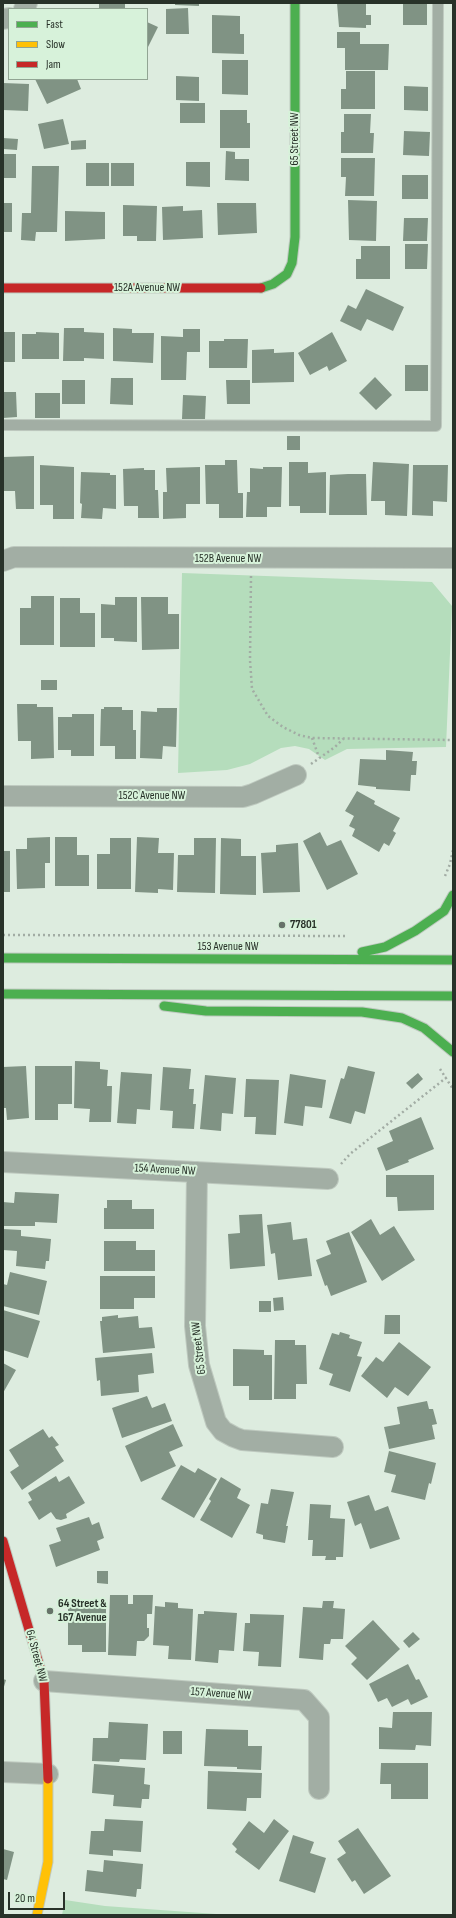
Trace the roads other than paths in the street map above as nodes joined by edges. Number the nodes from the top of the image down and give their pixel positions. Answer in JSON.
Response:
{"nodes":[{"id":1,"x":295,"y":3,"type":"edge"},
{"id":2,"x":438,"y":3,"type":"edge"},
{"id":3,"x":287,"y":274,"type":"joint"},
{"id":4,"x":3,"y":288,"type":"edge"},
{"id":5,"x":3,"y":425,"type":"edge"},
{"id":6,"x":453,"y":558,"type":"edge"},
{"id":7,"x":3,"y":561,"type":"edge"},
{"id":8,"x":296,"y":775,"type":"road end"},
{"id":9,"x":3,"y":796,"type":"edge"},
{"id":10,"x":453,"y":895,"type":"edge"},
{"id":11,"x":3,"y":958,"type":"edge"},
{"id":12,"x":324,"y":960,"type":"junction"},
{"id":13,"x":453,"y":960,"type":"edge"},
{"id":14,"x":3,"y":994,"type":"edge"},
{"id":15,"x":82,"y":994,"type":"junction"},
{"id":16,"x":453,"y":996,"type":"edge"},
{"id":17,"x":453,"y":1052,"type":"edge"},
{"id":18,"x":3,"y":1162,"type":"edge"},
{"id":19,"x":197,"y":1172,"type":"junction"},
{"id":20,"x":328,"y":1179,"type":"road end"},
{"id":21,"x":333,"y":1447,"type":"dead end"},
{"id":22,"x":3,"y":1541,"type":"edge"},
{"id":23,"x":44,"y":1681,"type":"junction"},
{"id":24,"x":3,"y":1772,"type":"edge"},
{"id":25,"x":48,"y":1774,"type":"junction"},
{"id":26,"x":319,"y":1789,"type":"dead end"},
{"id":27,"x":36,"y":1915,"type":"edge"}],
"edges":[{"from":1,"to":3,"type":"main road","name":"65 Street NW"},
{"from":2,"to":5,"type":"lane"},
{"from":3,"to":4,"type":"main road","name":"152A Avenue NW"},
{"from":6,"to":7,"type":"street","name":"152B Avenue NW"},
{"from":8,"to":9,"type":"street","name":"152C Avenue NW"},
{"from":10,"to":12,"type":"main road"},
{"from":11,"to":12,"type":"main road","name":"153 Avenue NW"},
{"from":12,"to":13,"type":"main road","name":"153 Avenue NW"},
{"from":14,"to":15,"type":"main road"},
{"from":15,"to":16,"type":"main road"},
{"from":15,"to":17,"type":"main road"},
{"from":18,"to":19,"type":"street","name":"154 Avenue NW"},
{"from":19,"to":20,"type":"street","name":"154 Avenue NW"},
{"from":19,"to":21,"type":"street","name":"65 Street NW"},
{"from":22,"to":23,"type":"main road","name":"64 Street NW"},
{"from":23,"to":25,"type":"main road","name":"64 Street NW"},
{"from":23,"to":26,"type":"street","name":"157 Avenue NW"},
{"from":24,"to":25,"type":"street"},
{"from":25,"to":27,"type":"main road","name":"64 Street NW"}]}
